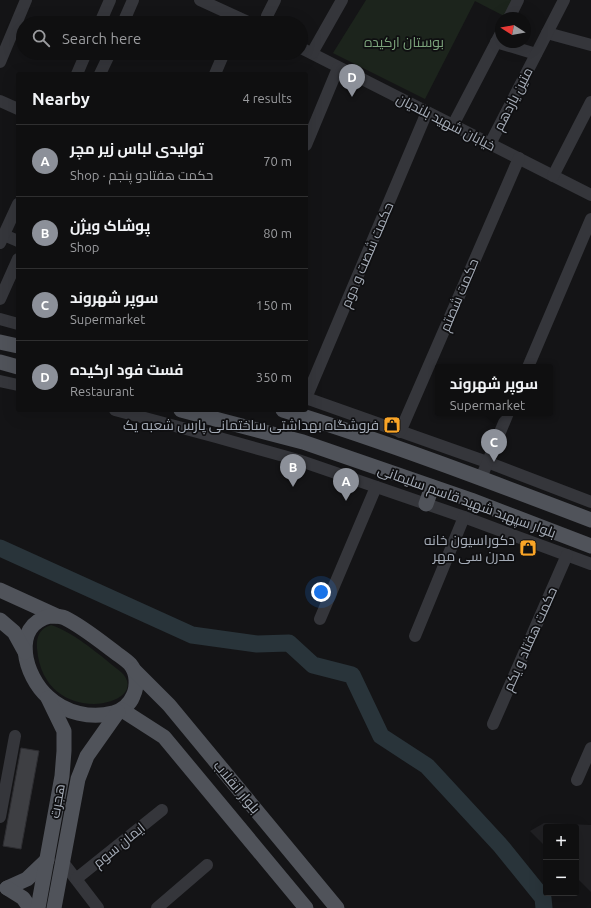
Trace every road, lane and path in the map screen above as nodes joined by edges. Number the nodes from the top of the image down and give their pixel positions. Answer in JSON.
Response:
{"nodes":[{"id":1,"x":26,"y":0,"type":"edge"},
{"id":2,"x":110,"y":0,"type":"edge"},
{"id":3,"x":134,"y":0,"type":"edge"},
{"id":4,"x":200,"y":0,"type":"edge"},
{"id":5,"x":275,"y":0,"type":"edge"},
{"id":6,"x":342,"y":0,"type":"edge"},
{"id":7,"x":518,"y":0,"type":"edge"},
{"id":8,"x":564,"y":0,"type":"edge"},
{"id":9,"x":512,"y":12,"type":"edge"},
{"id":10,"x":19,"y":16,"type":"edge"},
{"id":11,"x":103,"y":16,"type":"edge"},
{"id":12,"x":126,"y":16,"type":"edge"},
{"id":13,"x":230,"y":16,"type":"edge"},
{"id":14,"x":267,"y":16,"type":"dead end"},
{"id":15,"x":16,"y":24,"type":"edge"},
{"id":16,"x":547,"y":32,"type":"junction"},
{"id":17,"x":495,"y":45,"type":"edge"},
{"id":18,"x":591,"y":45,"type":"edge"},
{"id":19,"x":308,"y":48,"type":"edge"},
{"id":20,"x":523,"y":48,"type":"edge"},
{"id":21,"x":308,"y":52,"type":"edge"},
{"id":22,"x":536,"y":54,"type":"junction"},
{"id":23,"x":83,"y":60,"type":"edge"},
{"id":24,"x":107,"y":60,"type":"edge"},
{"id":25,"x":221,"y":60,"type":"edge"},
{"id":26,"x":0,"y":62,"type":"edge"},
{"id":27,"x":338,"y":68,"type":"junction"},
{"id":28,"x":78,"y":72,"type":"edge"},
{"id":29,"x":101,"y":72,"type":"edge"},
{"id":30,"x":216,"y":72,"type":"edge"},
{"id":31,"x":0,"y":101,"type":"edge"},
{"id":32,"x":591,"y":102,"type":"edge"},
{"id":33,"x":16,"y":108,"type":"edge"},
{"id":34,"x":428,"y":112,"type":"junction"},
{"id":35,"x":453,"y":125,"type":"junction"},
{"id":36,"x":308,"y":140,"type":"edge"},
{"id":37,"x":490,"y":144,"type":"junction"},
{"id":38,"x":519,"y":158,"type":"junction"},
{"id":39,"x":553,"y":176,"type":"junction"},
{"id":40,"x":591,"y":195,"type":"edge"},
{"id":41,"x":16,"y":208,"type":"edge"},
{"id":42,"x":591,"y":219,"type":"edge"},
{"id":43,"x":2,"y":239,"type":"edge"},
{"id":44,"x":16,"y":241,"type":"edge"},
{"id":45,"x":16,"y":261,"type":"edge"},
{"id":46,"x":6,"y":272,"type":"edge"},
{"id":47,"x":0,"y":299,"type":"edge"},
{"id":48,"x":0,"y":319,"type":"edge"},
{"id":49,"x":16,"y":323,"type":"edge"},
{"id":50,"x":0,"y":342,"type":"edge"},
{"id":51,"x":16,"y":346,"type":"edge"},
{"id":52,"x":0,"y":362,"type":"edge"},
{"id":53,"x":529,"y":364,"type":"edge"},
{"id":54,"x":16,"y":366,"type":"edge"},
{"id":55,"x":0,"y":381,"type":"edge"},
{"id":56,"x":16,"y":385,"type":"edge"},
{"id":57,"x":308,"y":393,"type":"edge"},
{"id":58,"x":308,"y":399,"type":"edge"},
{"id":59,"x":122,"y":412,"type":"edge"},
{"id":60,"x":198,"y":412,"type":"edge"},
{"id":61,"x":289,"y":412,"type":"edge"},
{"id":62,"x":218,"y":415,"type":"edge"},
{"id":63,"x":507,"y":416,"type":"edge"},
{"id":64,"x":400,"y":432,"type":"junction"},
{"id":65,"x":487,"y":462,"type":"junction"},
{"id":66,"x":480,"y":478,"type":"junction"},
{"id":67,"x":376,"y":487,"type":"junction"},
{"id":68,"x":432,"y":487,"type":"junction"},
{"id":69,"x":590,"y":498,"type":"edge"},
{"id":70,"x":426,"y":504,"type":"junction"},
{"id":71,"x":464,"y":517,"type":"junction"},
{"id":72,"x":591,"y":520,"type":"edge"},
{"id":73,"x":591,"y":546,"type":"edge"},
{"id":74,"x":566,"y":555,"type":"junction"},
{"id":75,"x":591,"y":564,"type":"edge"},
{"id":76,"x":0,"y":590,"type":"edge"},
{"id":77,"x":58,"y":616,"type":"junction"},
{"id":78,"x":320,"y":619,"type":"dead end"},
{"id":79,"x":0,"y":620,"type":"edge"},
{"id":80,"x":415,"y":636,"type":"dead end"},
{"id":81,"x":26,"y":654,"type":"junction"},
{"id":82,"x":134,"y":670,"type":"junction"},
{"id":83,"x":48,"y":697,"type":"junction"},
{"id":84,"x":120,"y":711,"type":"junction"},
{"id":85,"x":492,"y":724,"type":"dead end"},
{"id":86,"x":15,"y":736,"type":"dead end"},
{"id":87,"x":591,"y":748,"type":"edge"},
{"id":88,"x":577,"y":780,"type":"dead end"},
{"id":89,"x":162,"y":810,"type":"dead end"},
{"id":90,"x":0,"y":816,"type":"edge"},
{"id":91,"x":47,"y":860,"type":"junction"},
{"id":92,"x":62,"y":861,"type":"junction"},
{"id":93,"x":207,"y":866,"type":"dead end"},
{"id":94,"x":76,"y":879,"type":"junction"},
{"id":95,"x":3,"y":887,"type":"edge"},
{"id":96,"x":30,"y":908,"type":"edge"},
{"id":97,"x":38,"y":908,"type":"edge"},
{"id":98,"x":54,"y":908,"type":"edge"},
{"id":99,"x":98,"y":908,"type":"edge"},
{"id":100,"x":157,"y":908,"type":"edge"},
{"id":101,"x":306,"y":908,"type":"edge"},
{"id":102,"x":337,"y":908,"type":"edge"}],
"edges":[{"from":1,"to":10,"type":"street"},
{"from":2,"to":11,"type":"street"},
{"from":3,"to":12,"type":"street"},
{"from":4,"to":13,"type":"street"},
{"from":5,"to":14,"type":"street"},
{"from":6,"to":19,"type":"street"},
{"from":7,"to":9,"type":"street"},
{"from":8,"to":16,"type":"street","name":"متین یازدهم"},
{"from":15,"to":26,"type":"street"},
{"from":16,"to":18,"type":"street"},
{"from":16,"to":22,"type":"street","name":"متین یازدهم"},
{"from":17,"to":35,"type":"street"},
{"from":20,"to":22,"type":"street"},
{"from":21,"to":27,"type":"street","name":"خیابان شهید بلندیان"},
{"from":22,"to":37,"type":"street","name":"متین یازدهم"},
{"from":23,"to":28,"type":"street"},
{"from":24,"to":29,"type":"street"},
{"from":25,"to":30,"type":"street"},
{"from":27,"to":34,"type":"street","name":"خیابان شهید بلندیان"},
{"from":27,"to":36,"type":"street"},
{"from":31,"to":33,"type":"street"},
{"from":32,"to":39,"type":"street"},
{"from":34,"to":35,"type":"street","name":"خیابان شهید بلندیان"},
{"from":34,"to":57,"type":"street","name":"حکمت شصت و دوم"},
{"from":35,"to":37,"type":"street","name":"خیابان شهید بلندیان"},
{"from":37,"to":38,"type":"street","name":"خیابان شهید بلندیان"},
{"from":38,"to":39,"type":"street","name":"خیابان شهید بلندیان"},
{"from":38,"to":64,"type":"street","name":"حکمت شصتم"},
{"from":39,"to":40,"type":"street","name":"خیابان شهید بلندیان"},
{"from":41,"to":43,"type":"street"},
{"from":42,"to":53,"type":"street"},
{"from":43,"to":44,"type":"street"},
{"from":45,"to":46,"type":"street"},
{"from":46,"to":47,"type":"street"},
{"from":48,"to":49,"type":"street"},
{"from":50,"to":51,"type":"main road"},
{"from":52,"to":54,"type":"main road"},
{"from":55,"to":56,"type":"street"},
{"from":58,"to":64,"type":"street"},
{"from":59,"to":67,"type":"street"},
{"from":60,"to":62,"type":"main road","name":"بلوار سپهبد شهید قاسم سلیمانی"},
{"from":61,"to":66,"type":"main road","name":"بلوار سپهبد شهید قاسم سلیمانی"},
{"from":62,"to":68,"type":"main road","name":"بلوار سپهبد شهید قاسم سلیمانی"},
{"from":63,"to":65,"type":"street"},
{"from":64,"to":65,"type":"street"},
{"from":65,"to":66,"type":"street"},
{"from":65,"to":69,"type":"street"},
{"from":66,"to":72,"type":"main road","name":"بلوار سپهبد شهید قاسم سلیمانی"},
{"from":67,"to":70,"type":"street"},
{"from":67,"to":78,"type":"street"},
{"from":68,"to":70,"type":"main road"},
{"from":68,"to":73,"type":"main road","name":"بلوار سپهبد شهید قاسم سلیمانی"},
{"from":70,"to":71,"type":"street"},
{"from":71,"to":74,"type":"street"},
{"from":71,"to":80,"type":"street"},
{"from":74,"to":75,"type":"street"},
{"from":74,"to":85,"type":"street","name":"حکمت هفتاد و یکم"},
{"from":76,"to":77,"type":"main road"},
{"from":77,"to":81,"type":"main road"},
{"from":77,"to":82,"type":"main road"},
{"from":79,"to":81,"type":"main road"},
{"from":81,"to":83,"type":"main road"},
{"from":82,"to":84,"type":"main road"},
{"from":82,"to":102,"type":"main road","name":"بلوار انقلاب"},
{"from":83,"to":84,"type":"main road"},
{"from":83,"to":91,"type":"main road","name":"هجرت"},
{"from":84,"to":92,"type":"main road","name":"هجرت"},
{"from":84,"to":101,"type":"main road","name":"بلوار انقلاب"},
{"from":86,"to":90,"type":"street"},
{"from":87,"to":88,"type":"street"},
{"from":89,"to":94,"type":"street","name":"ایمان سوم"},
{"from":91,"to":95,"type":"main road"},
{"from":91,"to":97,"type":"main road","name":"هجرت"},
{"from":92,"to":94,"type":"street"},
{"from":92,"to":98,"type":"main road","name":"هجرت"},
{"from":93,"to":100,"type":"street"},
{"from":94,"to":99,"type":"street"},
{"from":95,"to":96,"type":"main road"}]}
